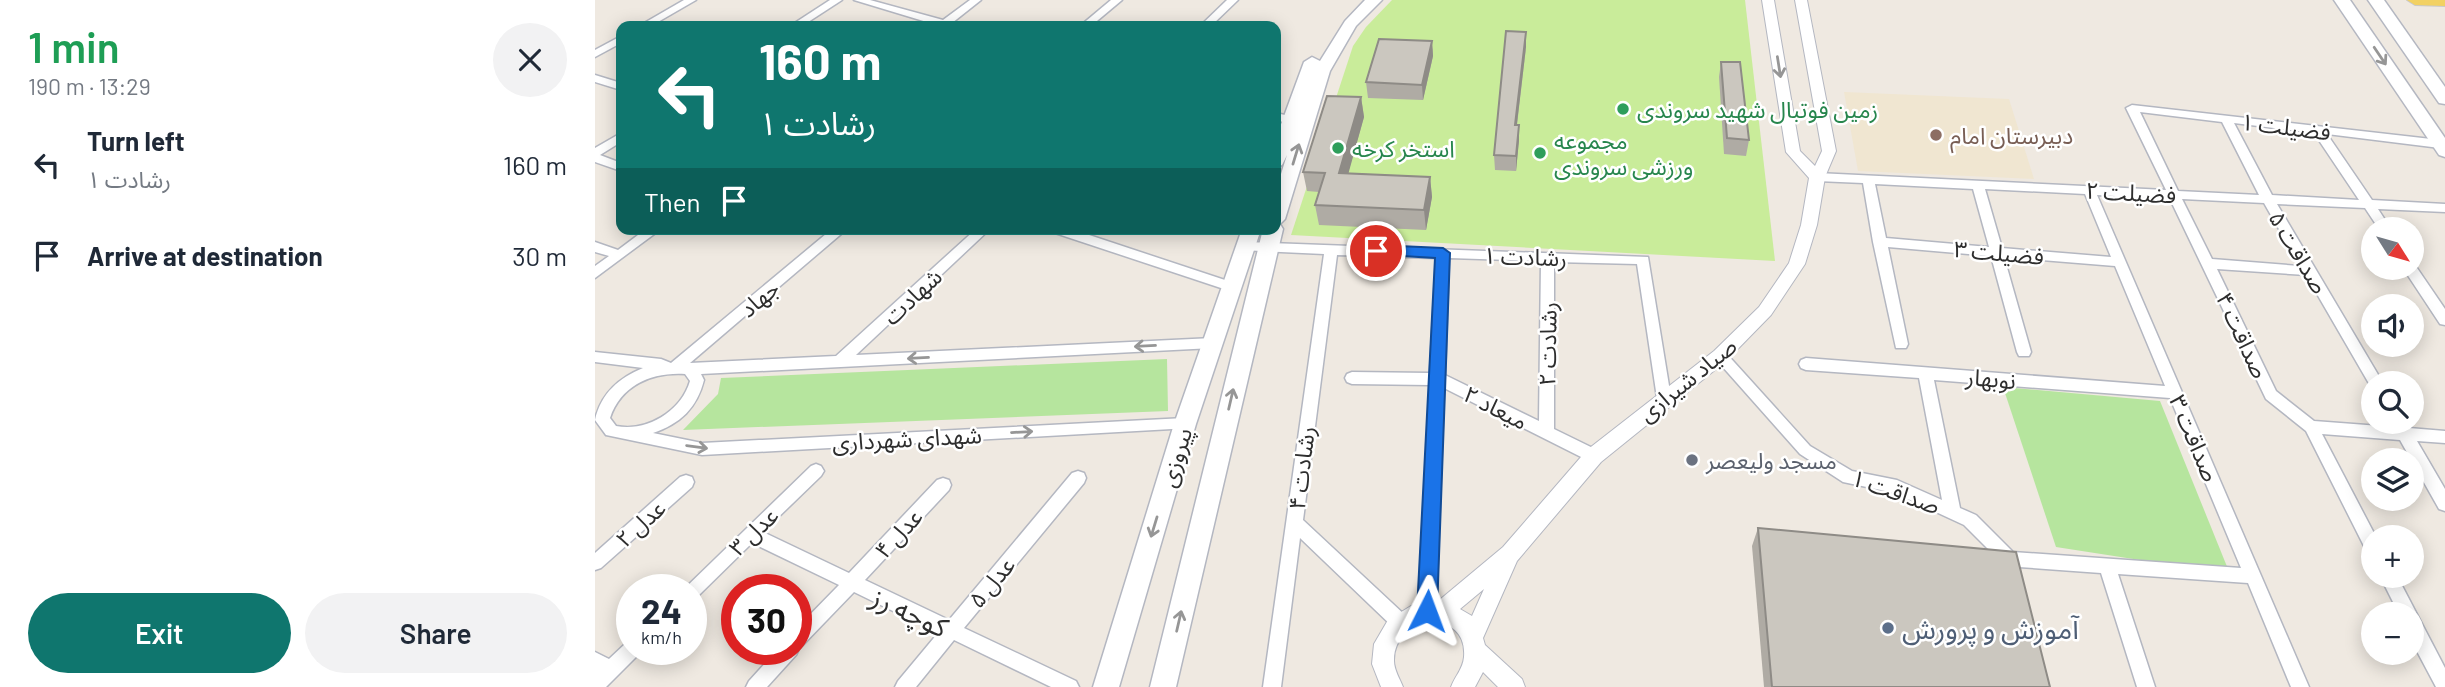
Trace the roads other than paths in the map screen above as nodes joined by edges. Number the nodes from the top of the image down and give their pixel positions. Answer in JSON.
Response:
{"nodes":[{"id":1,"x":691,"y":0,"type":"edge"},
{"id":2,"x":837,"y":0,"type":"edge"},
{"id":3,"x":859,"y":0,"type":"edge"},
{"id":4,"x":976,"y":0,"type":"edge"},
{"id":5,"x":1117,"y":0,"type":"edge"},
{"id":6,"x":1233,"y":0,"type":"edge"},
{"id":7,"x":1360,"y":0,"type":"edge"},
{"id":8,"x":1374,"y":0,"type":"edge"},
{"id":9,"x":1768,"y":0,"type":"edge"},
{"id":10,"x":1801,"y":0,"type":"edge"},
{"id":11,"x":2342,"y":0,"type":"edge"},
{"id":12,"x":2376,"y":0,"type":"edge"},
{"id":13,"x":2415,"y":0,"type":"edge"},
{"id":14,"x":2445,"y":1,"type":"edge"},
{"id":15,"x":654,"y":21,"type":"edge"},
{"id":16,"x":803,"y":21,"type":"edge"},
{"id":17,"x":934,"y":21,"type":"edge"},
{"id":18,"x":952,"y":21,"type":"edge"},
{"id":19,"x":1090,"y":21,"type":"edge"},
{"id":20,"x":1210,"y":21,"type":"edge"},
{"id":21,"x":616,"y":42,"type":"edge"},
{"id":22,"x":595,"y":54,"type":"edge"},
{"id":23,"x":595,"y":78,"type":"edge"},
{"id":24,"x":616,"y":85,"type":"edge"},
{"id":25,"x":2445,"y":99,"type":"edge"},
{"id":26,"x":2132,"y":108,"type":"joint"},
{"id":27,"x":1283,"y":118,"type":"edge"},
{"id":28,"x":2226,"y":119,"type":"junction"},
{"id":29,"x":2318,"y":130,"type":"junction"},
{"id":30,"x":616,"y":141,"type":"edge"},
{"id":31,"x":2442,"y":147,"type":"edge"},
{"id":32,"x":595,"y":156,"type":"edge"},
{"id":33,"x":616,"y":165,"type":"edge"},
{"id":34,"x":1817,"y":177,"type":"junction"},
{"id":35,"x":1868,"y":180,"type":"junction"},
{"id":36,"x":1978,"y":185,"type":"junction"},
{"id":37,"x":2089,"y":190,"type":"junction"},
{"id":38,"x":2172,"y":194,"type":"junction"},
{"id":39,"x":2267,"y":198,"type":"junction"},
{"id":40,"x":1281,"y":203,"type":"edge"},
{"id":41,"x":2368,"y":203,"type":"junction"},
{"id":42,"x":2445,"y":208,"type":"edge"},
{"id":43,"x":2377,"y":217,"type":"edge"},
{"id":44,"x":647,"y":235,"type":"edge"},
{"id":45,"x":834,"y":235,"type":"edge"},
{"id":46,"x":977,"y":235,"type":"edge"},
{"id":47,"x":1074,"y":235,"type":"edge"},
{"id":48,"x":1259,"y":238,"type":"edge"},
{"id":49,"x":1879,"y":242,"type":"junction"},
{"id":50,"x":595,"y":247,"type":"edge"},
{"id":51,"x":1331,"y":249,"type":"junction"},
{"id":52,"x":1996,"y":252,"type":"junction"},
{"id":53,"x":1443,"y":253,"type":"junction"},
{"id":54,"x":619,"y":256,"type":"junction"},
{"id":55,"x":1548,"y":257,"type":"junction"},
{"id":56,"x":2120,"y":262,"type":"junction"},
{"id":57,"x":2210,"y":264,"type":"junction"},
{"id":58,"x":2310,"y":271,"type":"junction"},
{"id":59,"x":595,"y":273,"type":"edge"},
{"id":60,"x":2418,"y":280,"type":"edge"},
{"id":61,"x":1232,"y":287,"type":"junction"},
{"id":62,"x":2445,"y":320,"type":"edge"},
{"id":63,"x":1213,"y":342,"type":"junction"},
{"id":64,"x":1901,"y":344,"type":"dead end"},
{"id":65,"x":2024,"y":352,"type":"dead end"},
{"id":66,"x":1720,"y":356,"type":"junction"},
{"id":67,"x":595,"y":357,"type":"edge"},
{"id":68,"x":839,"y":362,"type":"junction"},
{"id":69,"x":1806,"y":365,"type":"dead end"},
{"id":70,"x":678,"y":368,"type":"junction"},
{"id":71,"x":2369,"y":371,"type":"edge"},
{"id":72,"x":1924,"y":373,"type":"junction"},
{"id":73,"x":1352,"y":378,"type":"dead end"},
{"id":74,"x":1440,"y":379,"type":"junction"},
{"id":75,"x":2176,"y":393,"type":"junction"},
{"id":76,"x":1664,"y":398,"type":"junction"},
{"id":77,"x":599,"y":415,"type":"edge"},
{"id":78,"x":1185,"y":424,"type":"junction"},
{"id":79,"x":2311,"y":427,"type":"junction"},
{"id":80,"x":2361,"y":428,"type":"edge"},
{"id":81,"x":1546,"y":432,"type":"junction"},
{"id":82,"x":2424,"y":433,"type":"edge"},
{"id":83,"x":631,"y":434,"type":"junction"},
{"id":84,"x":2405,"y":434,"type":"edge"},
{"id":85,"x":2445,"y":437,"type":"edge"},
{"id":86,"x":1594,"y":456,"type":"junction"},
{"id":87,"x":815,"y":471,"type":"dead end"},
{"id":88,"x":1078,"y":478,"type":"dead end"},
{"id":89,"x":686,"y":482,"type":"dead end"},
{"id":90,"x":943,"y":485,"type":"dead end"},
{"id":91,"x":2445,"y":504,"type":"edge"},
{"id":92,"x":1952,"y":510,"type":"junction"},
{"id":93,"x":1294,"y":522,"type":"junction"},
{"id":94,"x":2362,"y":525,"type":"edge"},
{"id":95,"x":750,"y":534,"type":"junction"},
{"id":96,"x":1510,"y":554,"type":"junction"},
{"id":97,"x":2012,"y":559,"type":"junction"},
{"id":98,"x":595,"y":563,"type":"edge"},
{"id":99,"x":2107,"y":566,"type":"junction"},
{"id":100,"x":707,"y":576,"type":"edge"},
{"id":101,"x":2253,"y":576,"type":"junction"},
{"id":102,"x":851,"y":583,"type":"junction"},
{"id":103,"x":2018,"y":585,"type":"edge"},
{"id":104,"x":1434,"y":612,"type":"junction"},
{"id":105,"x":1400,"y":622,"type":"junction"},
{"id":106,"x":812,"y":625,"type":"edge"},
{"id":107,"x":951,"y":630,"type":"junction"},
{"id":108,"x":1474,"y":644,"type":"junction"},
{"id":109,"x":2424,"y":646,"type":"edge"},
{"id":110,"x":603,"y":665,"type":"edge"},
{"id":111,"x":775,"y":665,"type":"edge"},
{"id":112,"x":1044,"y":682,"type":"edge"},
{"id":113,"x":595,"y":685,"type":"edge"},
{"id":114,"x":2445,"y":686,"type":"edge"},
{"id":115,"x":755,"y":687,"type":"edge"},
{"id":116,"x":904,"y":687,"type":"edge"},
{"id":117,"x":1070,"y":687,"type":"edge"},
{"id":118,"x":1106,"y":687,"type":"edge"},
{"id":119,"x":1163,"y":687,"type":"edge"},
{"id":120,"x":1272,"y":687,"type":"edge"},
{"id":121,"x":1391,"y":687,"type":"edge"},
{"id":122,"x":1462,"y":687,"type":"edge"},
{"id":123,"x":1514,"y":687,"type":"edge"},
{"id":124,"x":2146,"y":687,"type":"edge"},
{"id":125,"x":2300,"y":687,"type":"edge"}],
"edges":[{"from":1,"to":15,"type":"street"},
{"from":2,"to":16,"type":"street"},
{"from":3,"to":17,"type":"street"},
{"from":4,"to":18,"type":"street"},
{"from":5,"to":19,"type":"street"},
{"from":6,"to":20,"type":"street"},
{"from":7,"to":27,"type":"main road"},
{"from":40,"to":8,"type":"main road","one_way":true},
{"from":9,"to":34,"type":"street","one_way":true},
{"from":10,"to":34,"type":"street","name":"صیاد شیرازی"},
{"from":11,"to":31,"type":"main road","one_way":true},
{"from":12,"to":25,"type":"main road"},
{"from":13,"to":14,"type":"main road"},
{"from":21,"to":22,"type":"street"},
{"from":23,"to":24,"type":"street"},
{"from":26,"to":28,"type":"street","name":"فضیلت ۱"},
{"from":26,"to":38,"type":"street","name":"صداقت ۴"},
{"from":28,"to":29,"type":"street","name":"فضیلت ۱"},
{"from":28,"to":39,"type":"street","name":"صداقت ۵"},
{"from":29,"to":31,"type":"street","name":"فضیلت ۱"},
{"from":29,"to":41,"type":"street"},
{"from":30,"to":32,"type":"street"},
{"from":32,"to":33,"type":"street"},
{"from":34,"to":35,"type":"street","name":"فضیلت ۲"},
{"from":34,"to":66,"type":"street","name":"صیاد شیرازی"},
{"from":35,"to":36,"type":"street","name":"فضیلت ۲"},
{"from":35,"to":49,"type":"street"},
{"from":36,"to":37,"type":"street","name":"فضیلت ۲"},
{"from":36,"to":52,"type":"street"},
{"from":37,"to":38,"type":"street","name":"فضیلت ۲"},
{"from":37,"to":56,"type":"street","name":"صداقت ۳"},
{"from":38,"to":39,"type":"street","name":"فضیلت ۲"},
{"from":38,"to":57,"type":"street","name":"صداقت ۴"},
{"from":39,"to":41,"type":"street","name":"فضیلت ۲"},
{"from":39,"to":58,"type":"street","name":"صداقت ۵"},
{"from":41,"to":42,"type":"street","name":"فضیلت ۲"},
{"from":41,"to":43,"type":"street"},
{"from":44,"to":54,"type":"street"},
{"from":45,"to":70,"type":"street","name":"جهاد"},
{"from":46,"to":68,"type":"street","name":"شهادت"},
{"from":47,"to":61,"type":"street"},
{"from":48,"to":51,"type":"street","name":"رشادت ۱"},
{"from":48,"to":61,"type":"main road","name":"پیروزی"},
{"from":119,"to":48,"type":"main road","name":"پیروزی","one_way":true},
{"from":49,"to":52,"type":"street","name":"فضیلت ۳"},
{"from":49,"to":64,"type":"street"},
{"from":50,"to":54,"type":"street"},
{"from":51,"to":53,"type":"street","name":"رشادت ۱"},
{"from":51,"to":93,"type":"street","name":"رشادت ۴"},
{"from":52,"to":56,"type":"street","name":"فضیلت ۳"},
{"from":52,"to":65,"type":"street"},
{"from":53,"to":55,"type":"street","name":"رشادت ۱"},
{"from":53,"to":74,"type":"street"},
{"from":54,"to":59,"type":"street"},
{"from":55,"to":76,"type":"street","name":"رشادت ۱"},
{"from":55,"to":81,"type":"street","name":"رشادت ۲"},
{"from":56,"to":75,"type":"street","name":"صداقت ۳"},
{"from":57,"to":58,"type":"street"},
{"from":57,"to":79,"type":"street","name":"صداقت ۴"},
{"from":58,"to":71,"type":"street","name":"صداقت ۵"},
{"from":60,"to":62,"type":"street"},
{"from":61,"to":63,"type":"main road","name":"پیروزی"},
{"from":63,"to":68,"type":"street","one_way":true},
{"from":63,"to":78,"type":"main road","name":"پیروزی"},
{"from":66,"to":76,"type":"street","name":"صیاد شیرازی"},
{"from":66,"to":92,"type":"street","name":"صداقت ۱"},
{"from":67,"to":70,"type":"street"},
{"from":68,"to":70,"type":"street"},
{"from":69,"to":72,"type":"street","name":"نوبهار"},
{"from":70,"to":77,"type":"street"},
{"from":70,"to":83,"type":"street"},
{"from":72,"to":75,"type":"street","name":"نوبهار"},
{"from":72,"to":92,"type":"street"},
{"from":73,"to":74,"type":"street","name":"میعاد ۲"},
{"from":74,"to":81,"type":"street","name":"میعاد ۲"},
{"from":74,"to":104,"type":"street"},
{"from":75,"to":101,"type":"street","name":"صداقت ۳"},
{"from":76,"to":86,"type":"street","name":"صیاد شیرازی"},
{"from":77,"to":83,"type":"street","name":"شهدای شهرداری"},
{"from":83,"to":78,"type":"street","name":"شهدای شهرداری","one_way":true},
{"from":78,"to":118,"type":"main road","name":"پیروزی","one_way":true},
{"from":79,"to":80,"type":"street"},
{"from":79,"to":94,"type":"street","name":"صداقت ۴"},
{"from":81,"to":86,"type":"street","name":"میعاد ۲"},
{"from":82,"to":85,"type":"street"},
{"from":84,"to":91,"type":"street"},
{"from":86,"to":96,"type":"street","name":"صیاد شیرازی"},
{"from":87,"to":95,"type":"street","name":"عدل ۳"},
{"from":88,"to":107,"type":"street","name":"عدل ۵"},
{"from":89,"to":98,"type":"street","name":"عدل ۲"},
{"from":90,"to":102,"type":"street","name":"عدل ۴"},
{"from":92,"to":97,"type":"street","name":"صداقت ۱"},
{"from":93,"to":105,"type":"street"},
{"from":93,"to":120,"type":"street","name":"رشادت ۴"},
{"from":95,"to":100,"type":"street","name":"عدل ۳"},
{"from":95,"to":102,"type":"street","name":"کوچه رز"},
{"from":96,"to":104,"type":"street"},
{"from":96,"to":108,"type":"street"},
{"from":97,"to":99,"type":"street"},
{"from":97,"to":103,"type":"street"},
{"from":99,"to":101,"type":"street"},
{"from":99,"to":124,"type":"street"},
{"from":101,"to":125,"type":"street","name":"صداقت ۳"},
{"from":102,"to":106,"type":"street","name":"عدل ۴"},
{"from":102,"to":107,"type":"street","name":"کوچه رز"},
{"from":104,"to":105,"type":"street"},
{"from":104,"to":108,"type":"street"},
{"from":105,"to":121,"type":"street"},
{"from":107,"to":112,"type":"street","name":"کوچه رز"},
{"from":107,"to":116,"type":"street","name":"عدل ۵"},
{"from":108,"to":122,"type":"street"},
{"from":108,"to":123,"type":"street"},
{"from":109,"to":114,"type":"street"},
{"from":110,"to":113,"type":"street"},
{"from":111,"to":115,"type":"street"},
{"from":112,"to":117,"type":"street","name":"کوچه رز"}]}
